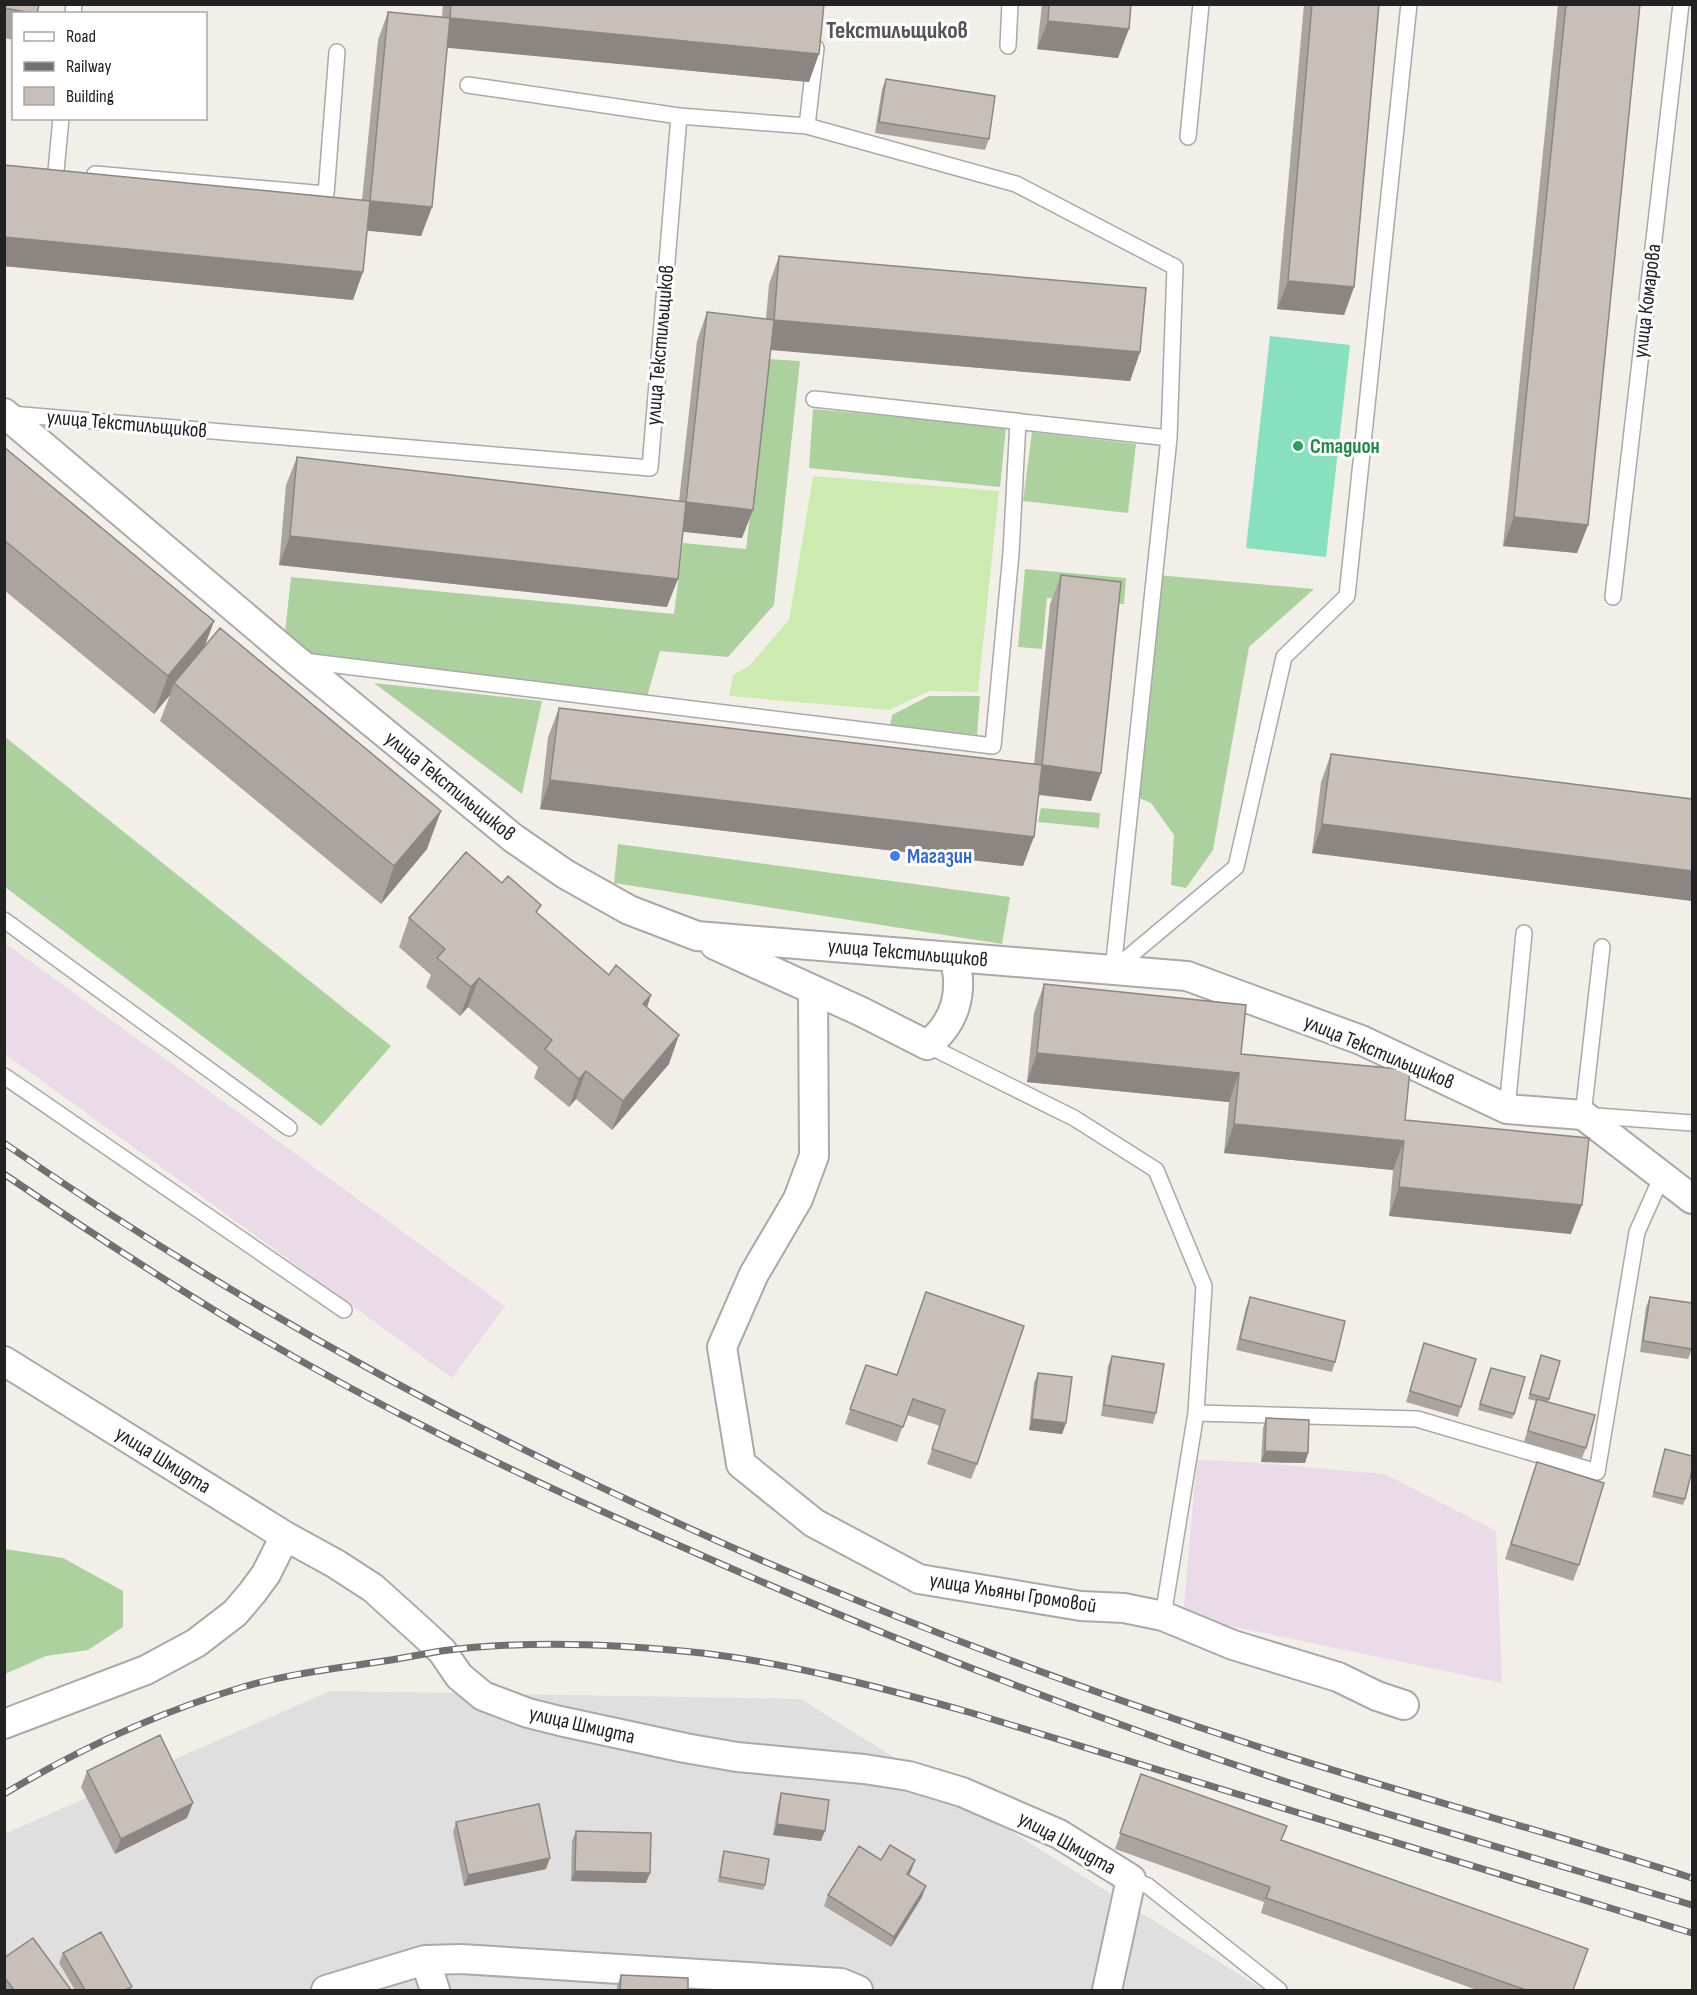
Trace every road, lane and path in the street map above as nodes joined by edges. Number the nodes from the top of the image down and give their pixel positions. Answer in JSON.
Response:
{"nodes":[{"id":1,"x":1010,"y":4,"type":"edge"},
{"id":2,"x":1202,"y":4,"type":"edge"},
{"id":3,"x":1409,"y":4,"type":"edge"},
{"id":4,"x":1681,"y":4,"type":"edge"},
{"id":5,"x":818,"y":39,"type":"edge"},
{"id":6,"x":1008,"y":46,"type":"dead end"},
{"id":7,"x":337,"y":51,"type":"dead end"},
{"id":8,"x":468,"y":85,"type":"dead end"},
{"id":9,"x":679,"y":116,"type":"junction"},
{"id":10,"x":61,"y":120,"type":"edge"},
{"id":11,"x":807,"y":126,"type":"junction"},
{"id":12,"x":1188,"y":137,"type":"dead end"},
{"id":13,"x":814,"y":399,"type":"dead end"},
{"id":14,"x":5,"y":413,"type":"edge"},
{"id":15,"x":1018,"y":421,"type":"junction"},
{"id":16,"x":1168,"y":438,"type":"junction"},
{"id":17,"x":1613,"y":597,"type":"dead end"},
{"id":18,"x":296,"y":660,"type":"junction"},
{"id":19,"x":4,"y":920,"type":"edge"},
{"id":20,"x":1524,"y":933,"type":"dead end"},
{"id":21,"x":697,"y":936,"type":"junction"},
{"id":22,"x":1602,"y":947,"type":"dead end"},
{"id":23,"x":954,"y":957,"type":"junction"},
{"id":24,"x":1113,"y":970,"type":"junction"},
{"id":25,"x":813,"y":990,"type":"junction"},
{"id":26,"x":927,"y":1045,"type":"junction"},
{"id":27,"x":4,"y":1076,"type":"edge"},
{"id":28,"x":1507,"y":1109,"type":"junction"},
{"id":29,"x":1583,"y":1115,"type":"junction"},
{"id":30,"x":1692,"y":1123,"type":"edge"},
{"id":31,"x":289,"y":1128,"type":"dead end"},
{"id":32,"x":1662,"y":1176,"type":"junction"},
{"id":33,"x":1692,"y":1199,"type":"edge"},
{"id":34,"x":344,"y":1310,"type":"dead end"},
{"id":35,"x":4,"y":1361,"type":"edge"},
{"id":36,"x":1196,"y":1413,"type":"junction"},
{"id":37,"x":285,"y":1536,"type":"junction"},
{"id":38,"x":1162,"y":1616,"type":"junction"},
{"id":39,"x":1404,"y":1705,"type":"dead end"},
{"id":40,"x":4,"y":1724,"type":"edge"},
{"id":41,"x":1131,"y":1879,"type":"junction"},
{"id":42,"x":425,"y":1960,"type":"junction"},
{"id":43,"x":326,"y":1990,"type":"edge"},
{"id":44,"x":435,"y":1990,"type":"edge"},
{"id":45,"x":858,"y":1990,"type":"edge"},
{"id":46,"x":1107,"y":1990,"type":"edge"},
{"id":47,"x":1279,"y":1990,"type":"edge"}],
"edges":[{"from":1,"to":6,"type":"lane"},
{"from":2,"to":12,"type":"lane"},
{"from":3,"to":24,"type":"lane"},
{"from":4,"to":17,"type":"lane","name":"улица Комарова"},
{"from":5,"to":11,"type":"lane"},
{"from":7,"to":10,"type":"lane"},
{"from":8,"to":9,"type":"lane"},
{"from":9,"to":11,"type":"lane"},
{"from":9,"to":14,"type":"lane","name":"улица Текстильщиков"},
{"from":11,"to":16,"type":"lane"},
{"from":13,"to":15,"type":"lane"},
{"from":14,"to":18,"type":"street","name":"улица Текстильщиков"},
{"from":15,"to":16,"type":"lane"},
{"from":15,"to":18,"type":"lane"},
{"from":16,"to":24,"type":"lane"},
{"from":18,"to":21,"type":"street","name":"улица Текстильщиков"},
{"from":19,"to":31,"type":"lane"},
{"from":20,"to":28,"type":"lane"},
{"from":21,"to":23,"type":"street","name":"улица Текстильщиков"},
{"from":21,"to":25,"type":"street"},
{"from":22,"to":29,"type":"lane"},
{"from":23,"to":24,"type":"street","name":"улица Текстильщиков"},
{"from":23,"to":26,"type":"street"},
{"from":24,"to":28,"type":"street","name":"улица Текстильщиков"},
{"from":25,"to":26,"type":"street"},
{"from":25,"to":38,"type":"street","name":"улица Ульяны Громовой"},
{"from":26,"to":36,"type":"lane"},
{"from":27,"to":34,"type":"lane"},
{"from":28,"to":29,"type":"street","name":"улица Текстильщиков"},
{"from":29,"to":30,"type":"lane","name":"улица Текстильщиков"},
{"from":29,"to":32,"type":"street"},
{"from":32,"to":33,"type":"street"},
{"from":32,"to":36,"type":"lane"},
{"from":35,"to":37,"type":"street","name":"улица Шмидта"},
{"from":36,"to":38,"type":"lane"},
{"from":37,"to":40,"type":"street"},
{"from":37,"to":41,"type":"street","name":"улица Шмидта"},
{"from":38,"to":39,"type":"street","name":"улица Ульяны Громовой"},
{"from":41,"to":46,"type":"street","name":"улица Шмидта"},
{"from":41,"to":47,"type":"lane"},
{"from":42,"to":43,"type":"street"},
{"from":42,"to":44,"type":"street"},
{"from":42,"to":45,"type":"street"}]}
